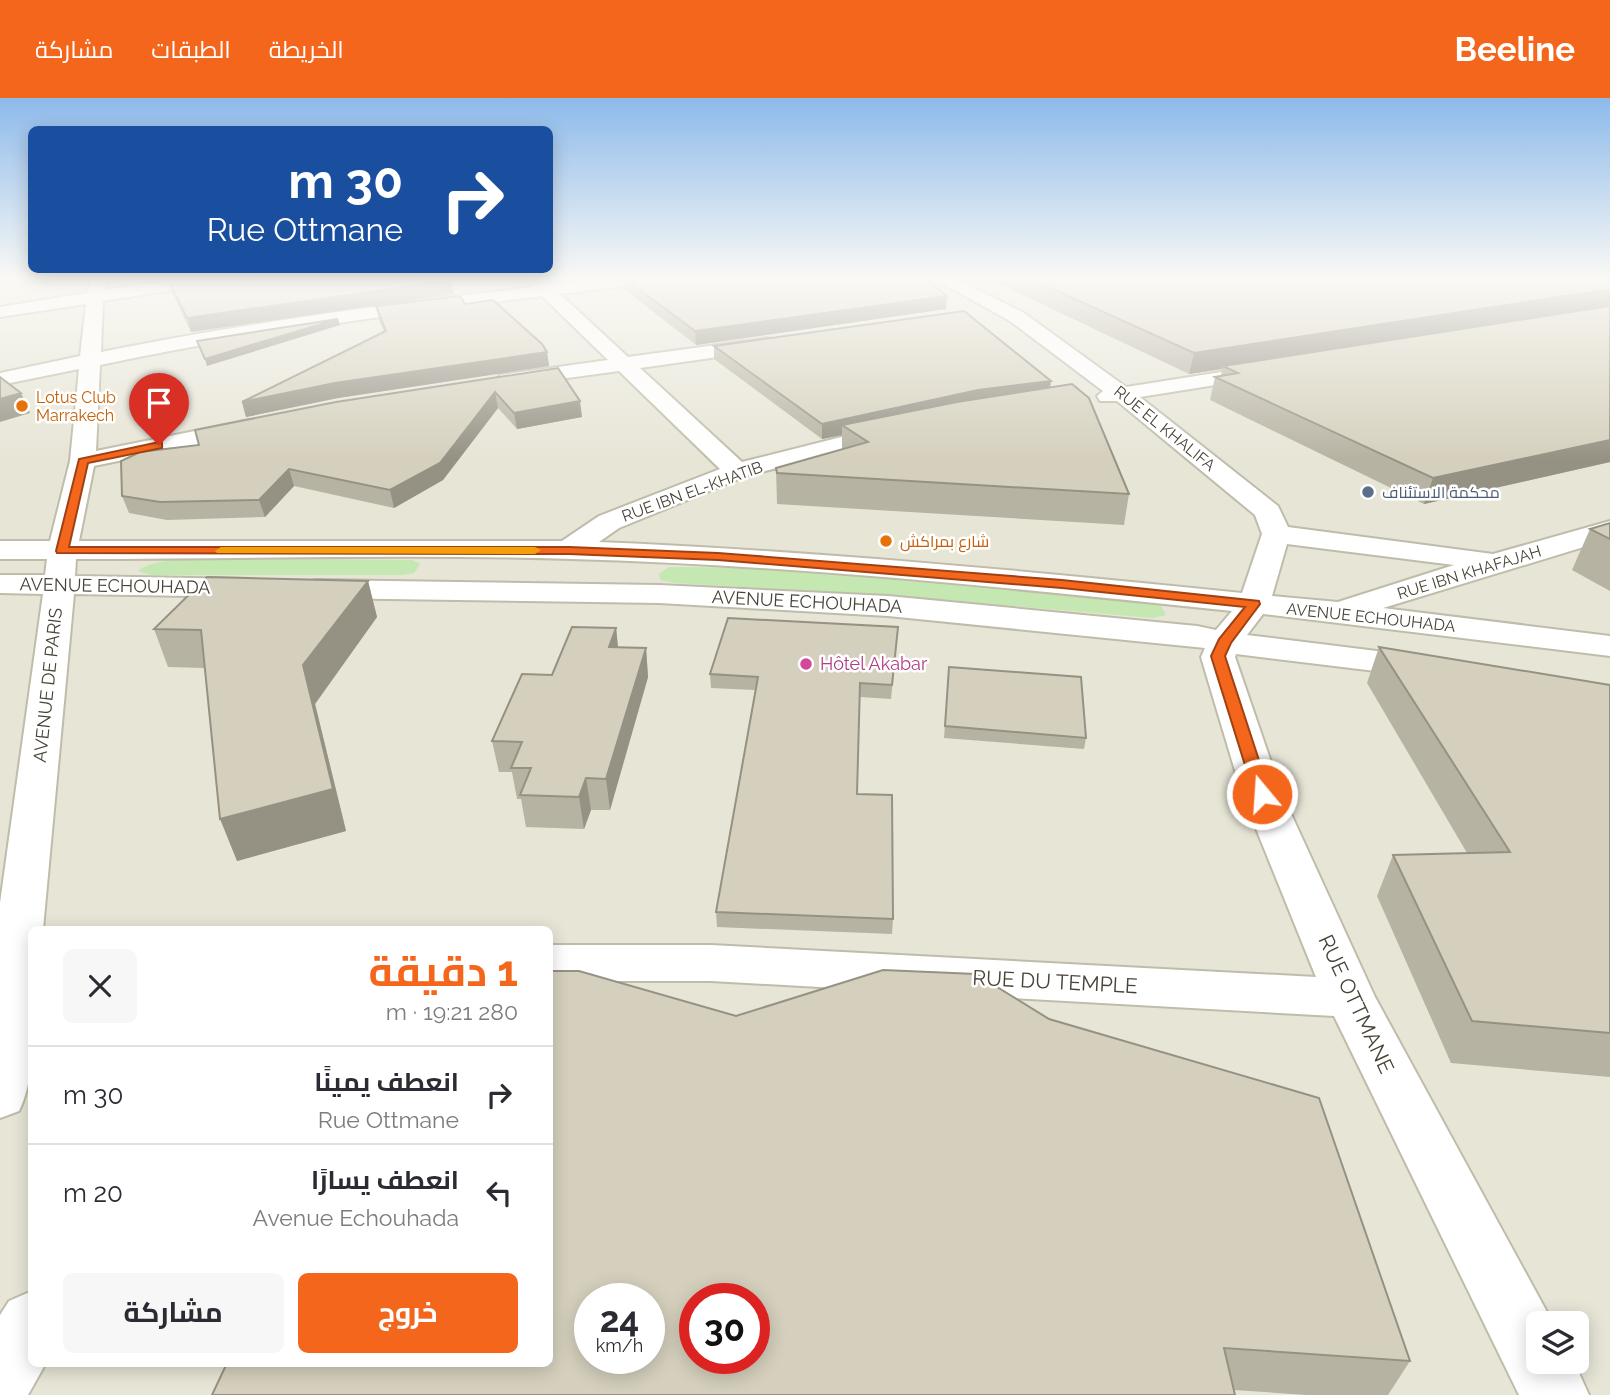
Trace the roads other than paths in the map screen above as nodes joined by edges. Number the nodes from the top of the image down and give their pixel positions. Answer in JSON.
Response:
{"nodes":[{"id":1,"x":93,"y":338,"type":"edge"},
{"id":2,"x":210,"y":338,"type":"edge"},
{"id":3,"x":595,"y":338,"type":"edge"},
{"id":4,"x":1045,"y":338,"type":"edge"},
{"id":5,"x":783,"y":342,"type":"edge"},
{"id":6,"x":91,"y":360,"type":"junction"},
{"id":7,"x":623,"y":364,"type":"junction"},
{"id":8,"x":1290,"y":367,"type":"edge"},
{"id":9,"x":0,"y":379,"type":"edge"},
{"id":10,"x":487,"y":384,"type":"edge"},
{"id":11,"x":1122,"y":394,"type":"junction"},
{"id":12,"x":1083,"y":399,"type":"edge"},
{"id":13,"x":273,"y":422,"type":"edge"},
{"id":14,"x":916,"y":427,"type":"edge"},
{"id":15,"x":83,"y":461,"type":"junction"},
{"id":16,"x":737,"y":471,"type":"junction"},
{"id":17,"x":1610,"y":530,"type":"edge"},
{"id":18,"x":1276,"y":534,"type":"junction"},
{"id":19,"x":0,"y":550,"type":"edge"},
{"id":20,"x":569,"y":550,"type":"junction"},
{"id":21,"x":62,"y":551,"type":"junction"},
{"id":22,"x":1496,"y":562,"type":"junction"},
{"id":23,"x":0,"y":584,"type":"edge"},
{"id":24,"x":58,"y":585,"type":"junction"},
{"id":25,"x":1340,"y":611,"type":"junction"},
{"id":26,"x":1239,"y":623,"type":"junction"},
{"id":27,"x":1610,"y":646,"type":"edge"},
{"id":28,"x":1303,"y":652,"type":"junction"},
{"id":29,"x":1450,"y":670,"type":"edge"},
{"id":30,"x":553,"y":963,"type":"edge"},
{"id":31,"x":1350,"y":998,"type":"junction"},
{"id":32,"x":13,"y":1031,"type":"edge"},
{"id":33,"x":0,"y":1095,"type":"edge"},
{"id":34,"x":28,"y":1331,"type":"edge"},
{"id":35,"x":0,"y":1377,"type":"edge"},
{"id":36,"x":1555,"y":1395,"type":"edge"}],
"edges":[{"from":1,"to":6,"type":"street","name":"AVENUE DE PARIS"},
{"from":2,"to":6,"type":"street"},
{"from":3,"to":7,"type":"street"},
{"from":4,"to":11,"type":"street","name":"RUE EL KHALIFA"},
{"from":5,"to":7,"type":"street"},
{"from":6,"to":9,"type":"street"},
{"from":6,"to":15,"type":"street","name":"AVENUE DE PARIS"},
{"from":7,"to":10,"type":"street"},
{"from":7,"to":16,"type":"street"},
{"from":8,"to":11,"type":"street"},
{"from":11,"to":12,"type":"street"},
{"from":11,"to":18,"type":"street","name":"RUE EL KHALIFA"},
{"from":13,"to":15,"type":"street"},
{"from":14,"to":16,"type":"street","name":"RUE IBN EL-KHATIB"},
{"from":15,"to":21,"type":"street","name":"AVENUE DE PARIS"},
{"from":16,"to":20,"type":"street","name":"RUE IBN EL-KHATIB"},
{"from":17,"to":22,"type":"street","name":"RUE IBN KHAFAJAH"},
{"from":18,"to":22,"type":"street"},
{"from":18,"to":26,"type":"street"},
{"from":19,"to":21,"type":"street","name":"AVENUE ECHOUHADA"},
{"from":20,"to":21,"type":"street","name":"AVENUE ECHOUHADA"},
{"from":20,"to":26,"type":"street","name":"AVENUE ECHOUHADA"},
{"from":21,"to":24,"type":"street","name":"AVENUE DE PARIS"},
{"from":22,"to":25,"type":"street","name":"RUE IBN KHAFAJAH"},
{"from":23,"to":24,"type":"street","name":"AVENUE ECHOUHADA"},
{"from":24,"to":26,"type":"street","name":"AVENUE ECHOUHADA"},
{"from":24,"to":32,"type":"street","name":"AVENUE DE PARIS"},
{"from":25,"to":26,"type":"street","name":"AVENUE ECHOUHADA"},
{"from":25,"to":27,"type":"street","name":"AVENUE ECHOUHADA"},
{"from":25,"to":28,"type":"street"},
{"from":26,"to":28,"type":"street","name":"AVENUE ECHOUHADA"},
{"from":26,"to":31,"type":"street","name":"RUE OTTMANE"},
{"from":28,"to":29,"type":"street","name":"AVENUE ECHOUHADA"},
{"from":30,"to":31,"type":"street","name":"RUE DU TEMPLE"},
{"from":31,"to":36,"type":"street","name":"RUE OTTMANE"},
{"from":32,"to":33,"type":"street","name":"AVENUE DE PARIS"},
{"from":34,"to":35,"type":"street"}]}
